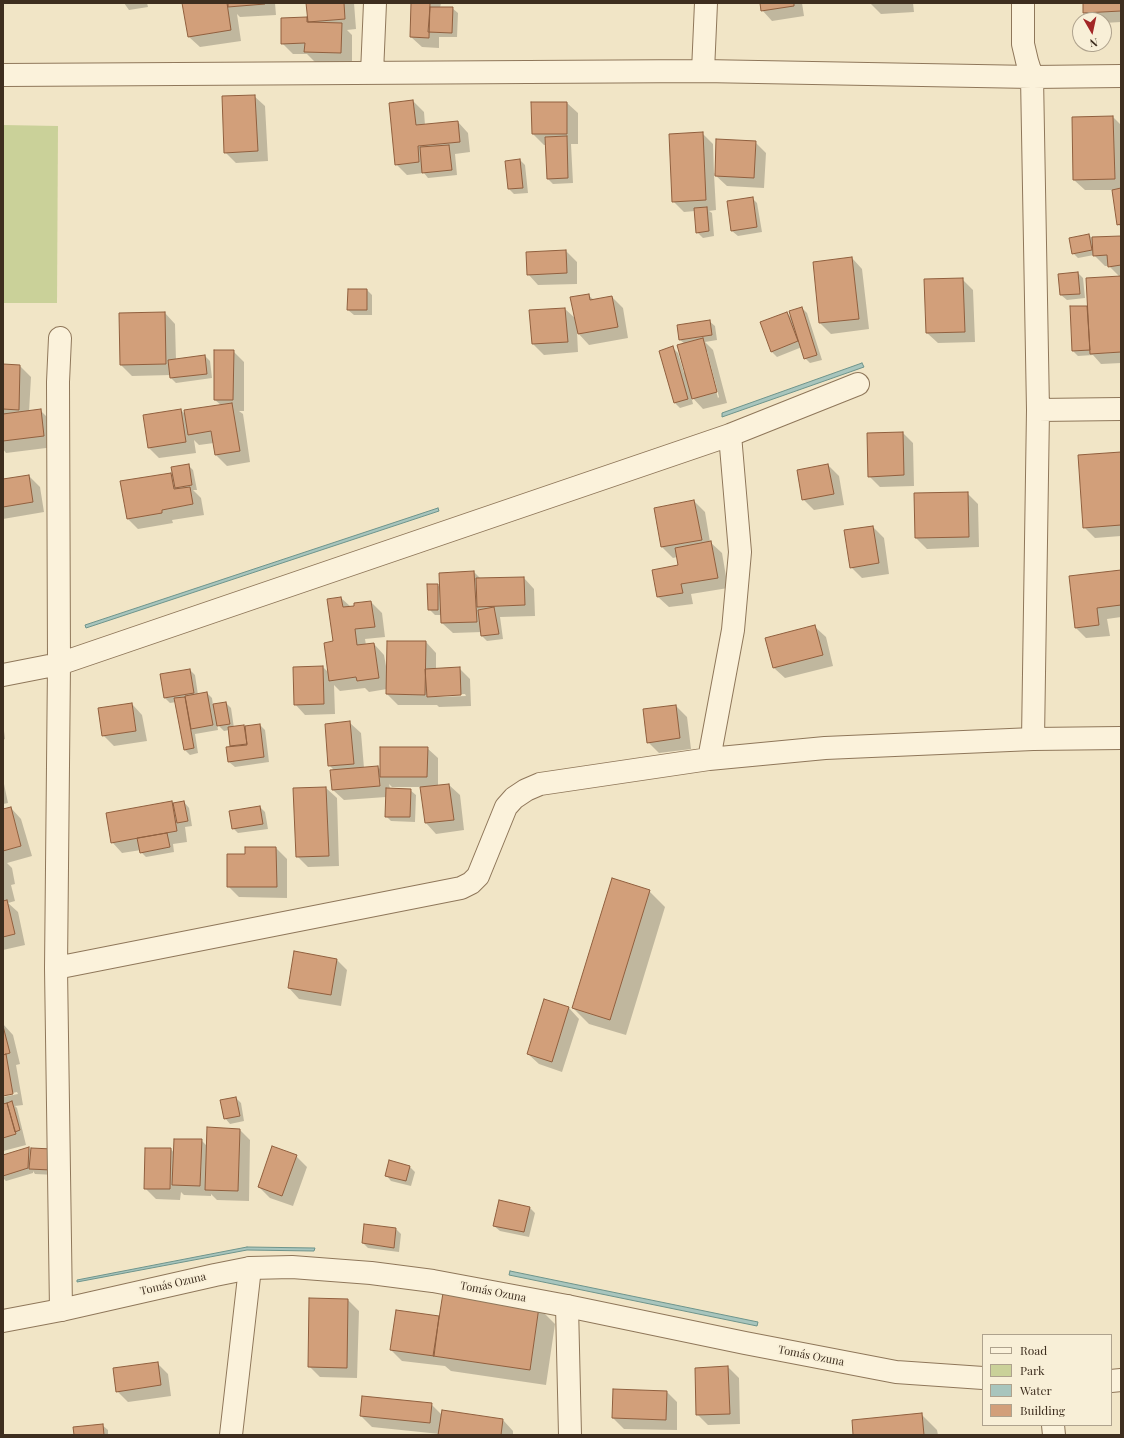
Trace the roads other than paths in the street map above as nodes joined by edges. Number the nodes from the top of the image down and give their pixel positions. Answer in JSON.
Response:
{"nodes":[{"id":1,"x":374,"y":3,"type":"edge"},
{"id":2,"x":706,"y":3,"type":"edge"},
{"id":3,"x":1023,"y":3,"type":"edge"},
{"id":4,"x":703,"y":71,"type":"junction"},
{"id":5,"x":372,"y":73,"type":"junction"},
{"id":6,"x":3,"y":75,"type":"edge"},
{"id":7,"x":1121,"y":76,"type":"edge"},
{"id":8,"x":1032,"y":77,"type":"junction"},
{"id":9,"x":60,"y":338,"type":"dead end"},
{"id":10,"x":858,"y":384,"type":"dead end"},
{"id":11,"x":1121,"y":409,"type":"edge"},
{"id":12,"x":1038,"y":410,"type":"junction"},
{"id":13,"x":730,"y":435,"type":"junction"},
{"id":14,"x":59,"y":664,"type":"junction"},
{"id":15,"x":3,"y":675,"type":"edge"},
{"id":16,"x":1121,"y":738,"type":"edge"},
{"id":17,"x":1033,"y":739,"type":"junction"},
{"id":18,"x":708,"y":759,"type":"junction"},
{"id":19,"x":56,"y":968,"type":"junction"},
{"id":20,"x":250,"y":1268,"type":"junction"},
{"id":21,"x":567,"y":1306,"type":"junction"},
{"id":22,"x":61,"y":1310,"type":"junction"},
{"id":23,"x":3,"y":1321,"type":"edge"},
{"id":24,"x":982,"y":1378,"type":"edge"},
{"id":25,"x":231,"y":1435,"type":"edge"},
{"id":26,"x":570,"y":1435,"type":"edge"}],
"edges":[{"from":1,"to":5,"type":"street"},
{"from":2,"to":4,"type":"street"},
{"from":3,"to":8,"type":"street"},
{"from":4,"to":5,"type":"street"},
{"from":4,"to":8,"type":"street"},
{"from":5,"to":6,"type":"street"},
{"from":7,"to":8,"type":"street"},
{"from":8,"to":12,"type":"street"},
{"from":9,"to":14,"type":"street"},
{"from":10,"to":13,"type":"street"},
{"from":11,"to":12,"type":"street"},
{"from":12,"to":17,"type":"street"},
{"from":13,"to":14,"type":"street"},
{"from":13,"to":18,"type":"street"},
{"from":14,"to":15,"type":"street"},
{"from":14,"to":19,"type":"street"},
{"from":16,"to":17,"type":"street"},
{"from":17,"to":18,"type":"street"},
{"from":18,"to":19,"type":"street"},
{"from":19,"to":22,"type":"street"},
{"from":20,"to":21,"type":"street","name":"Tomás Ozuna"},
{"from":20,"to":22,"type":"street","name":"Tomás Ozuna"},
{"from":20,"to":25,"type":"street"},
{"from":21,"to":24,"type":"street","name":"Tomás Ozuna"},
{"from":21,"to":26,"type":"street"},
{"from":22,"to":23,"type":"street","name":"Tomás Ozuna"}]}
